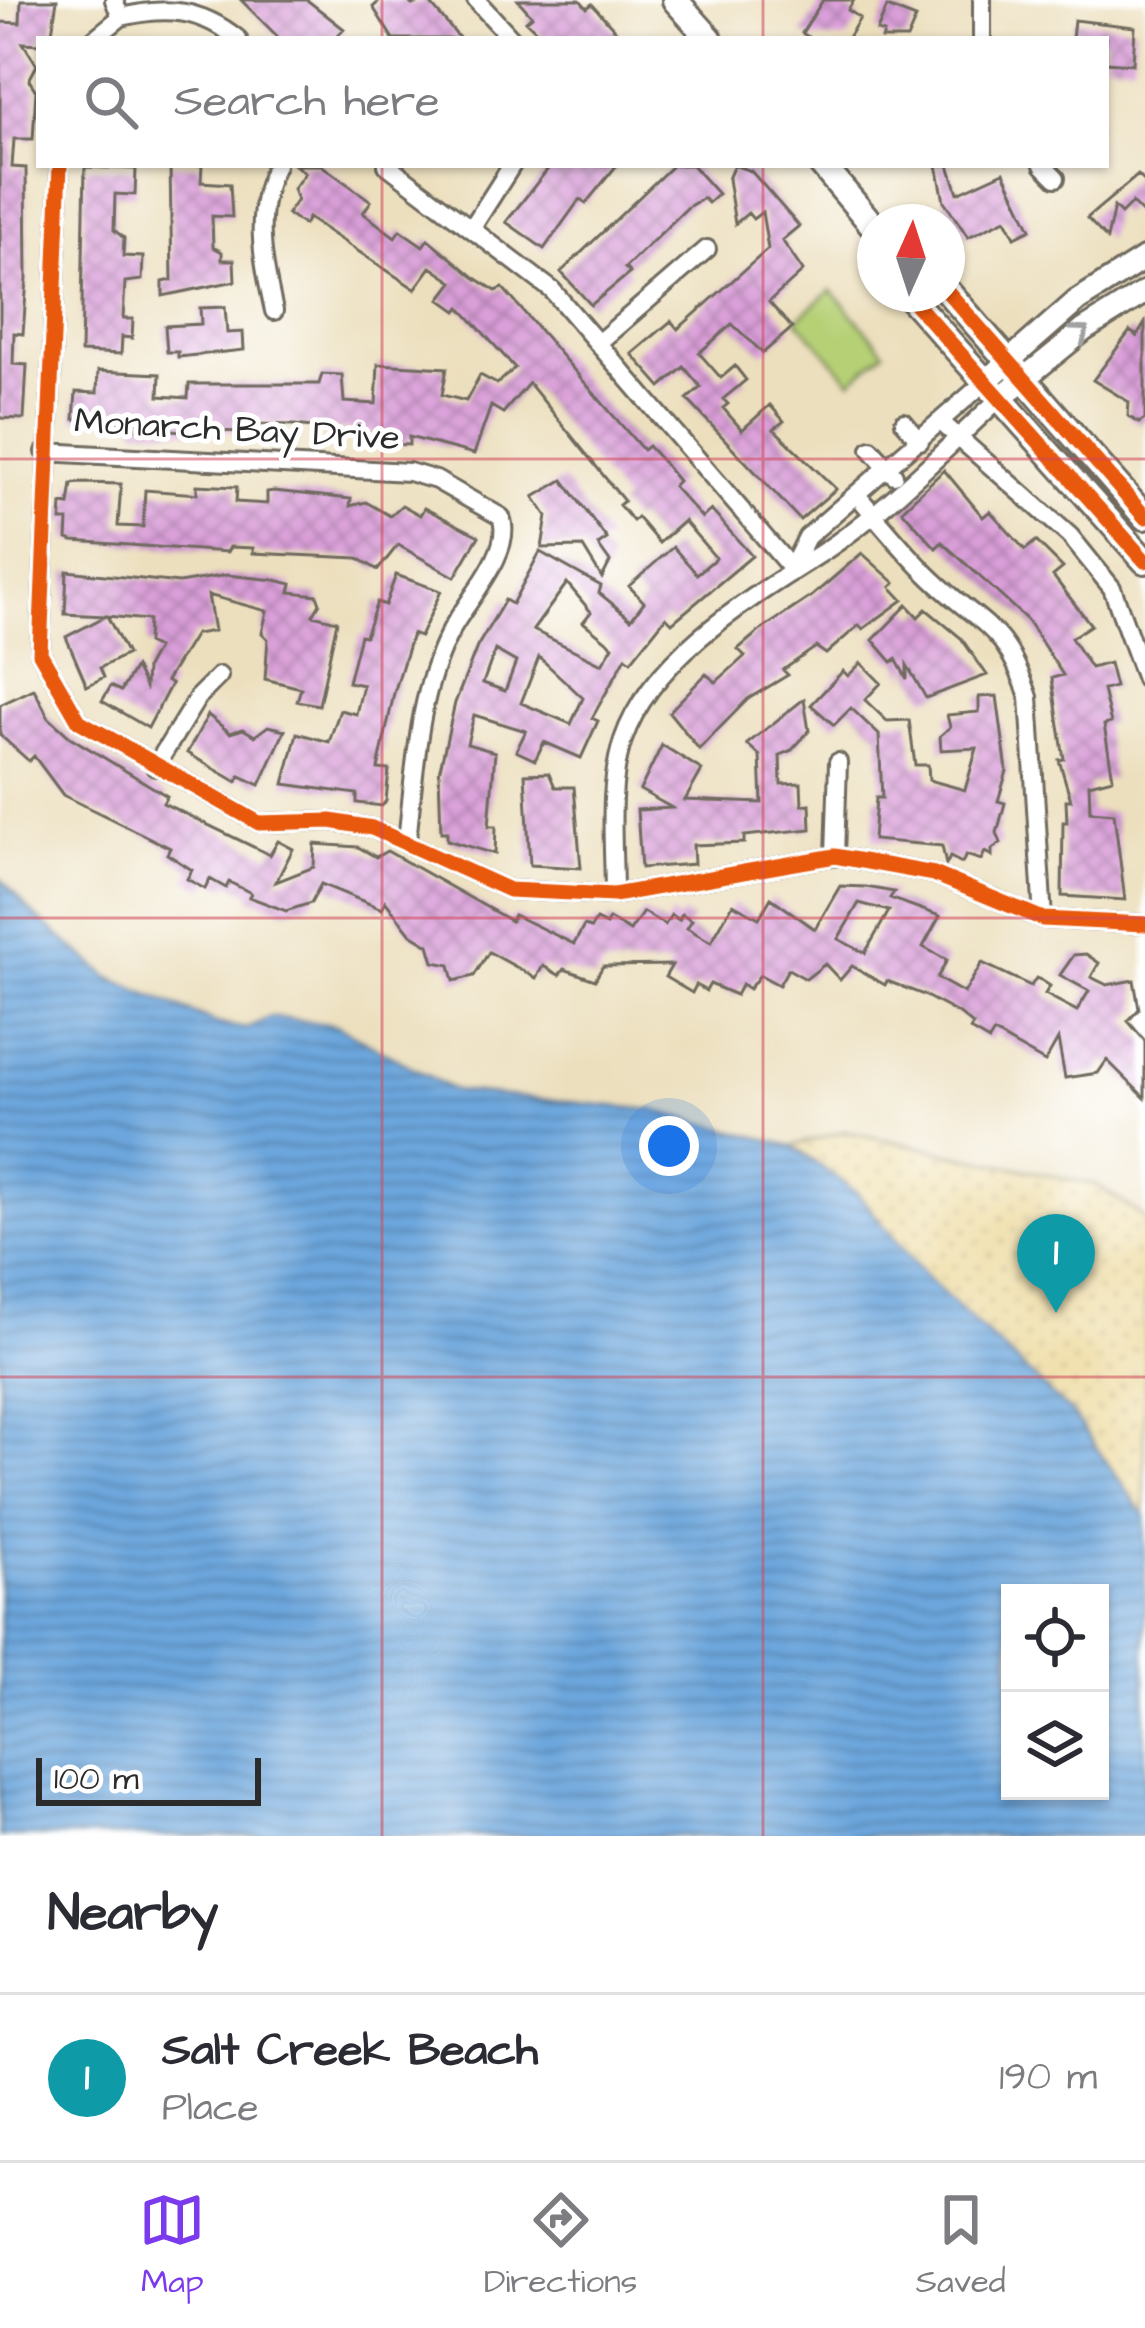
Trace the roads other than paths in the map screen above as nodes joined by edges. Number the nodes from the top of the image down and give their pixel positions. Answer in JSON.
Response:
{"nodes":[{"id":1,"x":476,"y":0,"type":"edge"},
{"id":2,"x":675,"y":0,"type":"edge"},
{"id":3,"x":982,"y":0,"type":"edge"},
{"id":4,"x":118,"y":8,"type":"edge"},
{"id":5,"x":96,"y":36,"type":"edge"},
{"id":6,"x":233,"y":36,"type":"edge"},
{"id":7,"x":509,"y":36,"type":"edge"},
{"id":8,"x":707,"y":36,"type":"edge"},
{"id":9,"x":982,"y":36,"type":"edge"},
{"id":10,"x":60,"y":168,"type":"edge"},
{"id":11,"x":275,"y":168,"type":"edge"},
{"id":12,"x":391,"y":168,"type":"edge"},
{"id":13,"x":510,"y":168,"type":"edge"},
{"id":14,"x":825,"y":168,"type":"edge"},
{"id":15,"x":857,"y":207,"type":"edge"},
{"id":16,"x":473,"y":226,"type":"junction"},
{"id":17,"x":707,"y":249,"type":"dead end"},
{"id":18,"x":1145,"y":258,"type":"edge"},
{"id":19,"x":1142,"y":298,"type":"edge"},
{"id":20,"x":274,"y":311,"type":"dead end"},
{"id":21,"x":923,"y":312,"type":"edge"},
{"id":22,"x":965,"y":312,"type":"edge"},
{"id":23,"x":598,"y":343,"type":"junction"},
{"id":24,"x":1015,"y":369,"type":"junction"},
{"id":25,"x":993,"y":389,"type":"junction"},
{"id":26,"x":904,"y":422,"type":"dead end"},
{"id":27,"x":942,"y":423,"type":"junction"},
{"id":28,"x":957,"y":436,"type":"junction"},
{"id":29,"x":920,"y":441,"type":"junction"},
{"id":30,"x":871,"y":449,"type":"dead end"},
{"id":31,"x":45,"y":452,"type":"junction"},
{"id":32,"x":887,"y":469,"type":"junction"},
{"id":33,"x":902,"y":484,"type":"junction"},
{"id":34,"x":857,"y":495,"type":"junction"},
{"id":35,"x":872,"y":512,"type":"junction"},
{"id":36,"x":1145,"y":518,"type":"edge"},
{"id":37,"x":1145,"y":561,"type":"edge"},
{"id":38,"x":791,"y":568,"type":"junction"},
{"id":39,"x":219,"y":676,"type":"dead end"},
{"id":40,"x":1145,"y":679,"type":"edge"},
{"id":41,"x":838,"y":762,"type":"dead end"},
{"id":42,"x":155,"y":767,"type":"junction"},
{"id":43,"x":407,"y":841,"type":"junction"},
{"id":44,"x":835,"y":856,"type":"junction"},
{"id":45,"x":614,"y":895,"type":"junction"},
{"id":46,"x":1043,"y":919,"type":"junction"},
{"id":47,"x":1145,"y":924,"type":"edge"}],
"edges":[{"from":1,"to":7,"type":"street"},
{"from":2,"to":8,"type":"highway"},
{"from":3,"to":9,"type":"street"},
{"from":4,"to":5,"type":"street"},
{"from":4,"to":6,"type":"street"},
{"from":10,"to":31,"type":"street","name":"Monarch Bay Drive"},
{"from":11,"to":20,"type":"street"},
{"from":12,"to":16,"type":"street"},
{"from":13,"to":16,"type":"street"},
{"from":14,"to":15,"type":"highway"},
{"from":16,"to":23,"type":"street"},
{"from":17,"to":23,"type":"street"},
{"from":18,"to":24,"type":"main road"},
{"from":24,"to":19,"type":"main road","one_way":true},
{"from":21,"to":25,"type":"highway"},
{"from":22,"to":24,"type":"highway"},
{"from":23,"to":38,"type":"street"},
{"from":24,"to":25,"type":"main road"},
{"from":24,"to":36,"type":"highway"},
{"from":25,"to":27,"type":"street"},
{"from":25,"to":28,"type":"street"},
{"from":25,"to":37,"type":"highway"},
{"from":26,"to":29,"type":"street"},
{"from":27,"to":28,"type":"street"},
{"from":27,"to":29,"type":"street"},
{"from":28,"to":33,"type":"street"},
{"from":28,"to":40,"type":"street"},
{"from":29,"to":32,"type":"street"},
{"from":30,"to":32,"type":"street"},
{"from":31,"to":42,"type":"street","name":"Monarch Bay Drive"},
{"from":31,"to":43,"type":"street","name":"Monarch Bay Drive"},
{"from":32,"to":33,"type":"street"},
{"from":32,"to":34,"type":"street"},
{"from":33,"to":35,"type":"street"},
{"from":34,"to":35,"type":"street"},
{"from":34,"to":38,"type":"street"},
{"from":35,"to":38,"type":"street"},
{"from":35,"to":46,"type":"street"},
{"from":38,"to":45,"type":"street"},
{"from":39,"to":42,"type":"street"},
{"from":41,"to":44,"type":"street"},
{"from":42,"to":43,"type":"street","name":"Monarch Bay Drive"},
{"from":43,"to":45,"type":"street","name":"Monarch Bay Drive"},
{"from":44,"to":45,"type":"street","name":"Monarch Bay Drive"},
{"from":44,"to":46,"type":"street","name":"Monarch Bay Drive"},
{"from":46,"to":47,"type":"street","name":"Monarch Bay Drive"}]}
